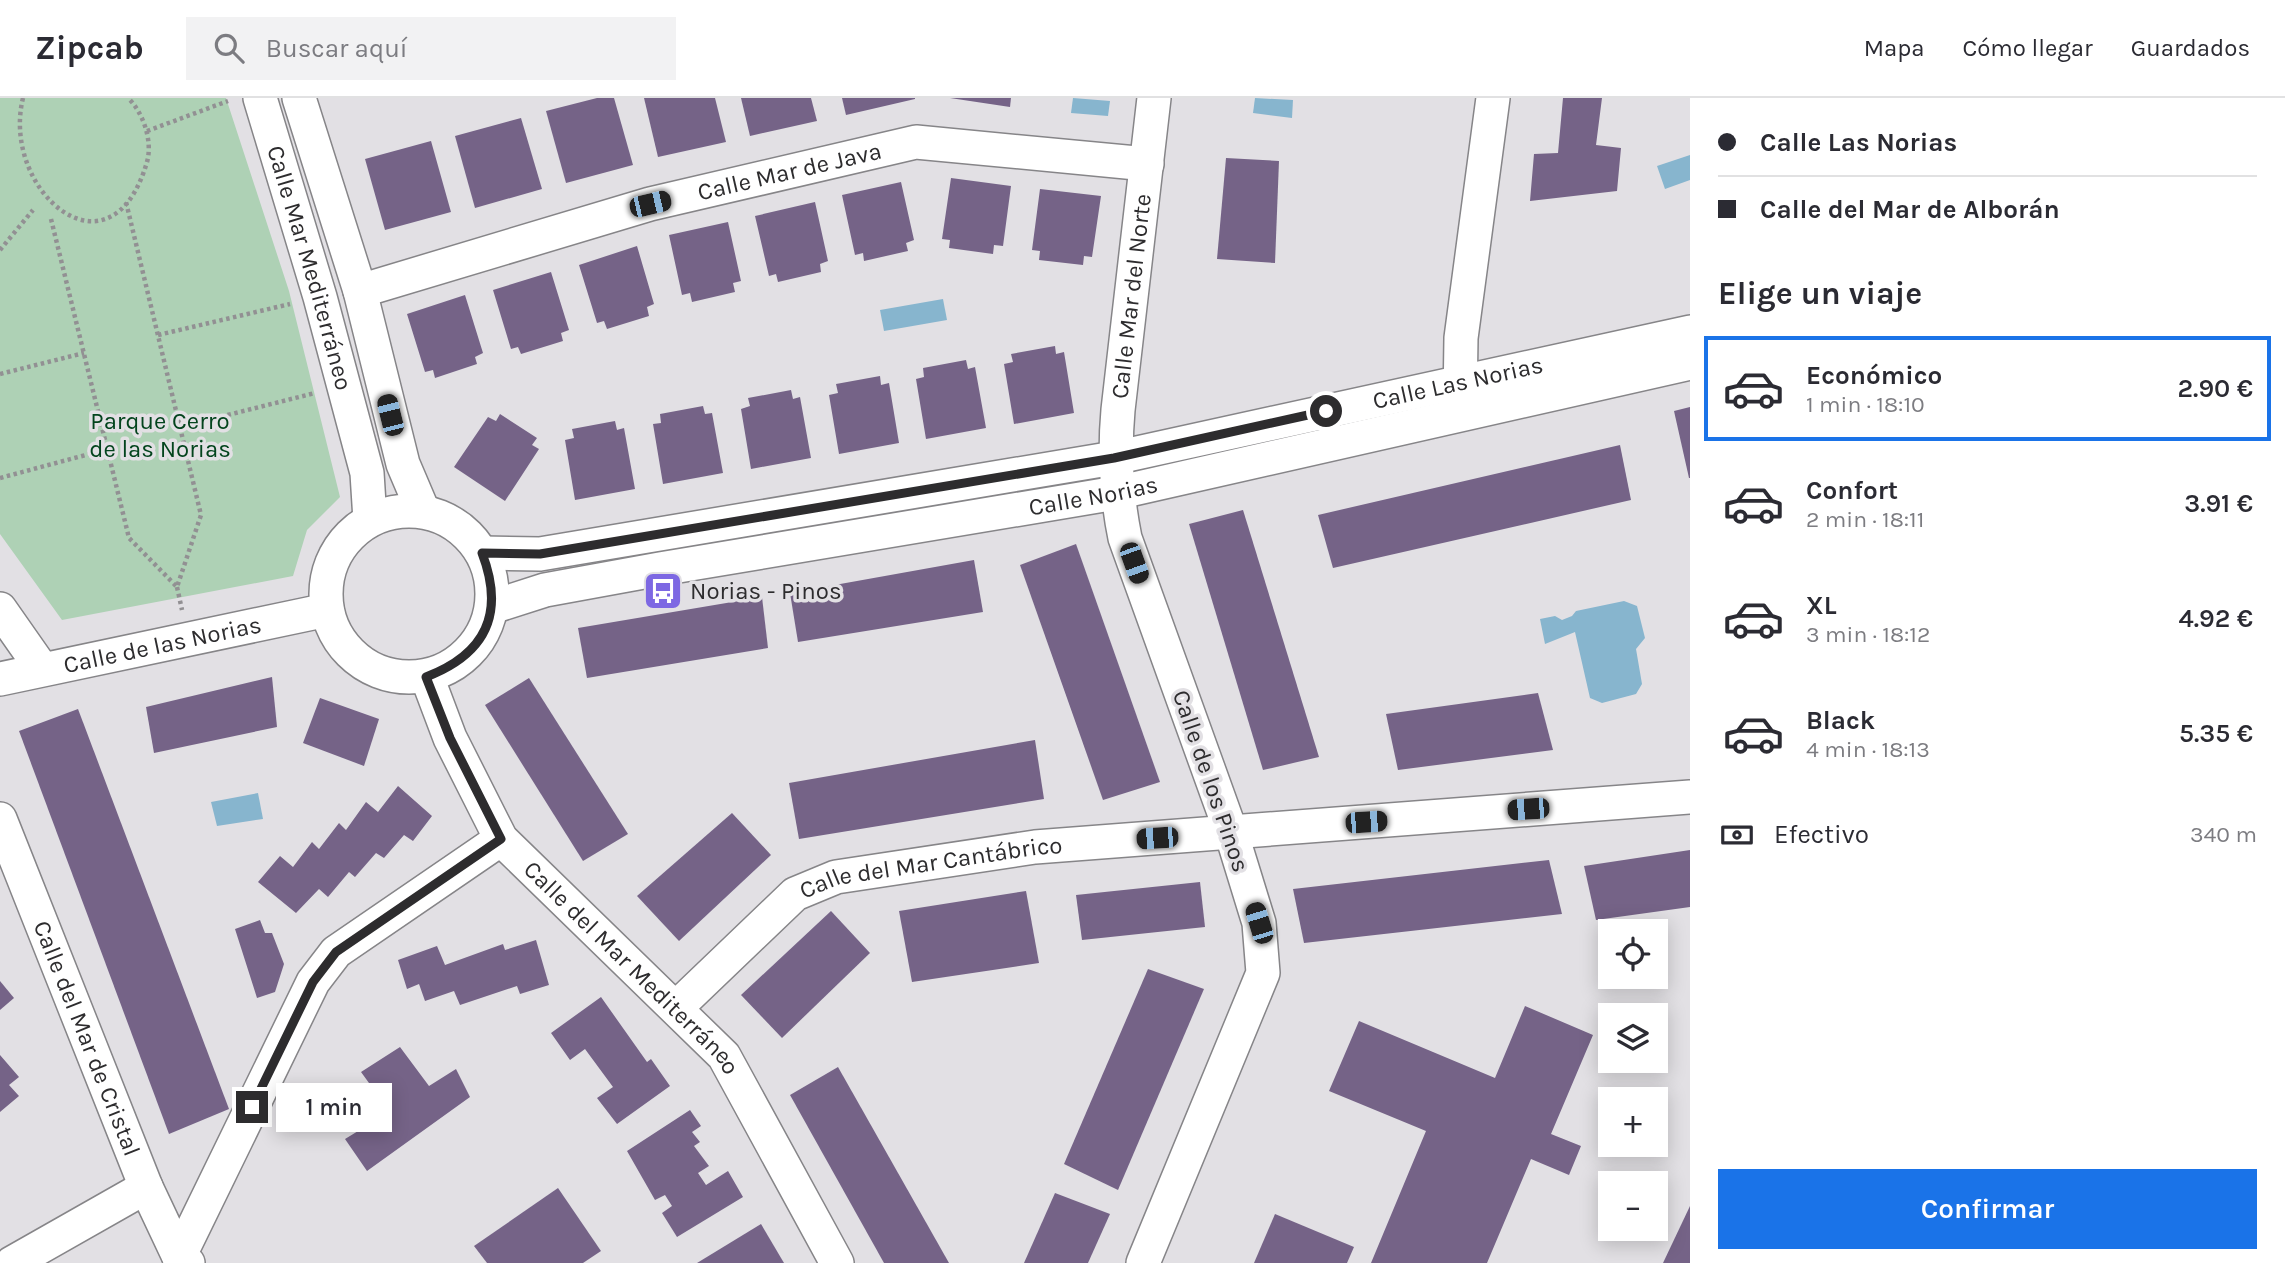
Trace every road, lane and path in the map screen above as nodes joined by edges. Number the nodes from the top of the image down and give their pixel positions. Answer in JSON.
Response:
{"nodes":[{"id":1,"x":23,"y":98,"type":"edge"},
{"id":2,"x":128,"y":98,"type":"edge"},
{"id":3,"x":236,"y":98,"type":"edge"},
{"id":4,"x":260,"y":98,"type":"edge"},
{"id":5,"x":299,"y":98,"type":"edge"},
{"id":6,"x":1154,"y":98,"type":"edge"},
{"id":7,"x":1493,"y":98,"type":"edge"},
{"id":8,"x":17,"y":105,"type":"dead end"},
{"id":9,"x":147,"y":131,"type":"junction"},
{"id":10,"x":1147,"y":164,"type":"junction"},
{"id":11,"x":24,"y":200,"type":"dead end"},
{"id":12,"x":126,"y":202,"type":"junction"},
{"id":13,"x":33,"y":210,"type":"junction"},
{"id":14,"x":51,"y":219,"type":"junction"},
{"id":15,"x":0,"y":250,"type":"edge"},
{"id":16,"x":360,"y":291,"type":"junction"},
{"id":17,"x":320,"y":297,"type":"junction"},
{"id":18,"x":1690,"y":331,"type":"edge"},
{"id":19,"x":158,"y":335,"type":"junction"},
{"id":20,"x":84,"y":352,"type":"junction"},
{"id":21,"x":1690,"y":363,"type":"edge"},
{"id":22,"x":0,"y":374,"type":"edge"},
{"id":23,"x":1459,"y":381,"type":"junction"},
{"id":24,"x":344,"y":386,"type":"junction"},
{"id":25,"x":1461,"y":415,"type":"junction"},
{"id":26,"x":180,"y":427,"type":"junction"},
{"id":27,"x":108,"y":449,"type":"junction"},
{"id":28,"x":1114,"y":458,"type":"junction"},
{"id":29,"x":0,"y":478,"type":"edge"},
{"id":30,"x":1116,"y":493,"type":"junction"},
{"id":31,"x":422,"y":511,"type":"junction"},
{"id":32,"x":370,"y":520,"type":"junction"},
{"id":33,"x":482,"y":553,"type":"junction"},
{"id":34,"x":492,"y":607,"type":"junction"},
{"id":35,"x":0,"y":609,"type":"edge"},
{"id":36,"x":327,"y":610,"type":"junction"},
{"id":37,"x":41,"y":669,"type":"junction"},
{"id":38,"x":426,"y":677,"type":"junction"},
{"id":39,"x":0,"y":679,"type":"edge"},
{"id":40,"x":1690,"y":797,"type":"edge"},
{"id":41,"x":0,"y":819,"type":"edge"},
{"id":42,"x":1231,"y":832,"type":"junction"},
{"id":43,"x":501,"y":839,"type":"junction"},
{"id":44,"x":677,"y":1007,"type":"junction"},
{"id":45,"x":146,"y":1187,"type":"junction"},
{"id":46,"x":184,"y":1260,"type":"edge"},
{"id":47,"x":12,"y":1263,"type":"edge"},
{"id":48,"x":837,"y":1263,"type":"edge"},
{"id":49,"x":1143,"y":1263,"type":"edge"}],
"edges":[{"from":1,"to":8,"type":"path"},
{"from":2,"to":9,"type":"path"},
{"from":3,"to":9,"type":"path"},
{"from":4,"to":17,"type":"street","name":"Calle Mar Mediterráneo"},
{"from":5,"to":16,"type":"street","name":"Calle Mar Mediterráneo"},
{"from":6,"to":10,"type":"street","name":"Calle Mar del Norte"},
{"from":7,"to":23,"type":"street"},
{"from":9,"to":12,"type":"path"},
{"from":10,"to":16,"type":"street","name":"Calle Mar de Java"},
{"from":10,"to":28,"type":"street","name":"Calle Mar del Norte"},
{"from":11,"to":13,"type":"path"},
{"from":12,"to":14,"type":"path"},
{"from":12,"to":19,"type":"path"},
{"from":13,"to":14,"type":"path"},
{"from":13,"to":15,"type":"path"},
{"from":14,"to":20,"type":"path"},
{"from":16,"to":31,"type":"street","name":"Calle Mar Mediterráneo"},
{"from":17,"to":19,"type":"path"},
{"from":17,"to":24,"type":"street","name":"Calle Mar Mediterráneo"},
{"from":18,"to":23,"type":"street","name":"Calle Las Norias"},
{"from":19,"to":26,"type":"path"},
{"from":20,"to":22,"type":"path"},
{"from":20,"to":27,"type":"path"},
{"from":21,"to":25,"type":"street","name":"Calle Norias"},
{"from":23,"to":25,"type":"street"},
{"from":23,"to":28,"type":"street","name":"Calle Las Norias"},
{"from":24,"to":26,"type":"path"},
{"from":24,"to":32,"type":"street","name":"Calle Mar Mediterráneo"},
{"from":25,"to":30,"type":"street","name":"Calle Norias"},
{"from":26,"to":27,"type":"path"},
{"from":27,"to":29,"type":"path"},
{"from":28,"to":30,"type":"street","name":"Calle Mar del Norte"},
{"from":28,"to":33,"type":"street","name":"Calle Las Norias"},
{"from":30,"to":34,"type":"street","name":"Calle Norias"},
{"from":30,"to":42,"type":"street","name":"Calle de los Pinos"},
{"from":31,"to":32,"type":"street"},
{"from":31,"to":33,"type":"street"},
{"from":32,"to":36,"type":"street"},
{"from":33,"to":34,"type":"street"},
{"from":34,"to":38,"type":"street"},
{"from":35,"to":37,"type":"street"},
{"from":36,"to":37,"type":"street","name":"Calle de las Norias"},
{"from":36,"to":38,"type":"street"},
{"from":37,"to":39,"type":"street","name":"Calle de las Norias"},
{"from":38,"to":43,"type":"street","name":"Calle del Mar Mediterráneo"},
{"from":40,"to":42,"type":"street","name":"Calle del Mar Cantábrico"},
{"from":41,"to":45,"type":"street","name":"Calle del Mar de Cristal"},
{"from":42,"to":44,"type":"street","name":"Calle del Mar Cantábrico"},
{"from":42,"to":49,"type":"street","name":"Calle de los Pinos"},
{"from":43,"to":44,"type":"street","name":"Calle del Mar Mediterráneo"},
{"from":43,"to":46,"type":"street"},
{"from":44,"to":48,"type":"street","name":"Calle del Mar Mediterráneo"},
{"from":45,"to":46,"type":"street","name":"Calle del Mar de Cristal"},
{"from":45,"to":47,"type":"street"}]}
